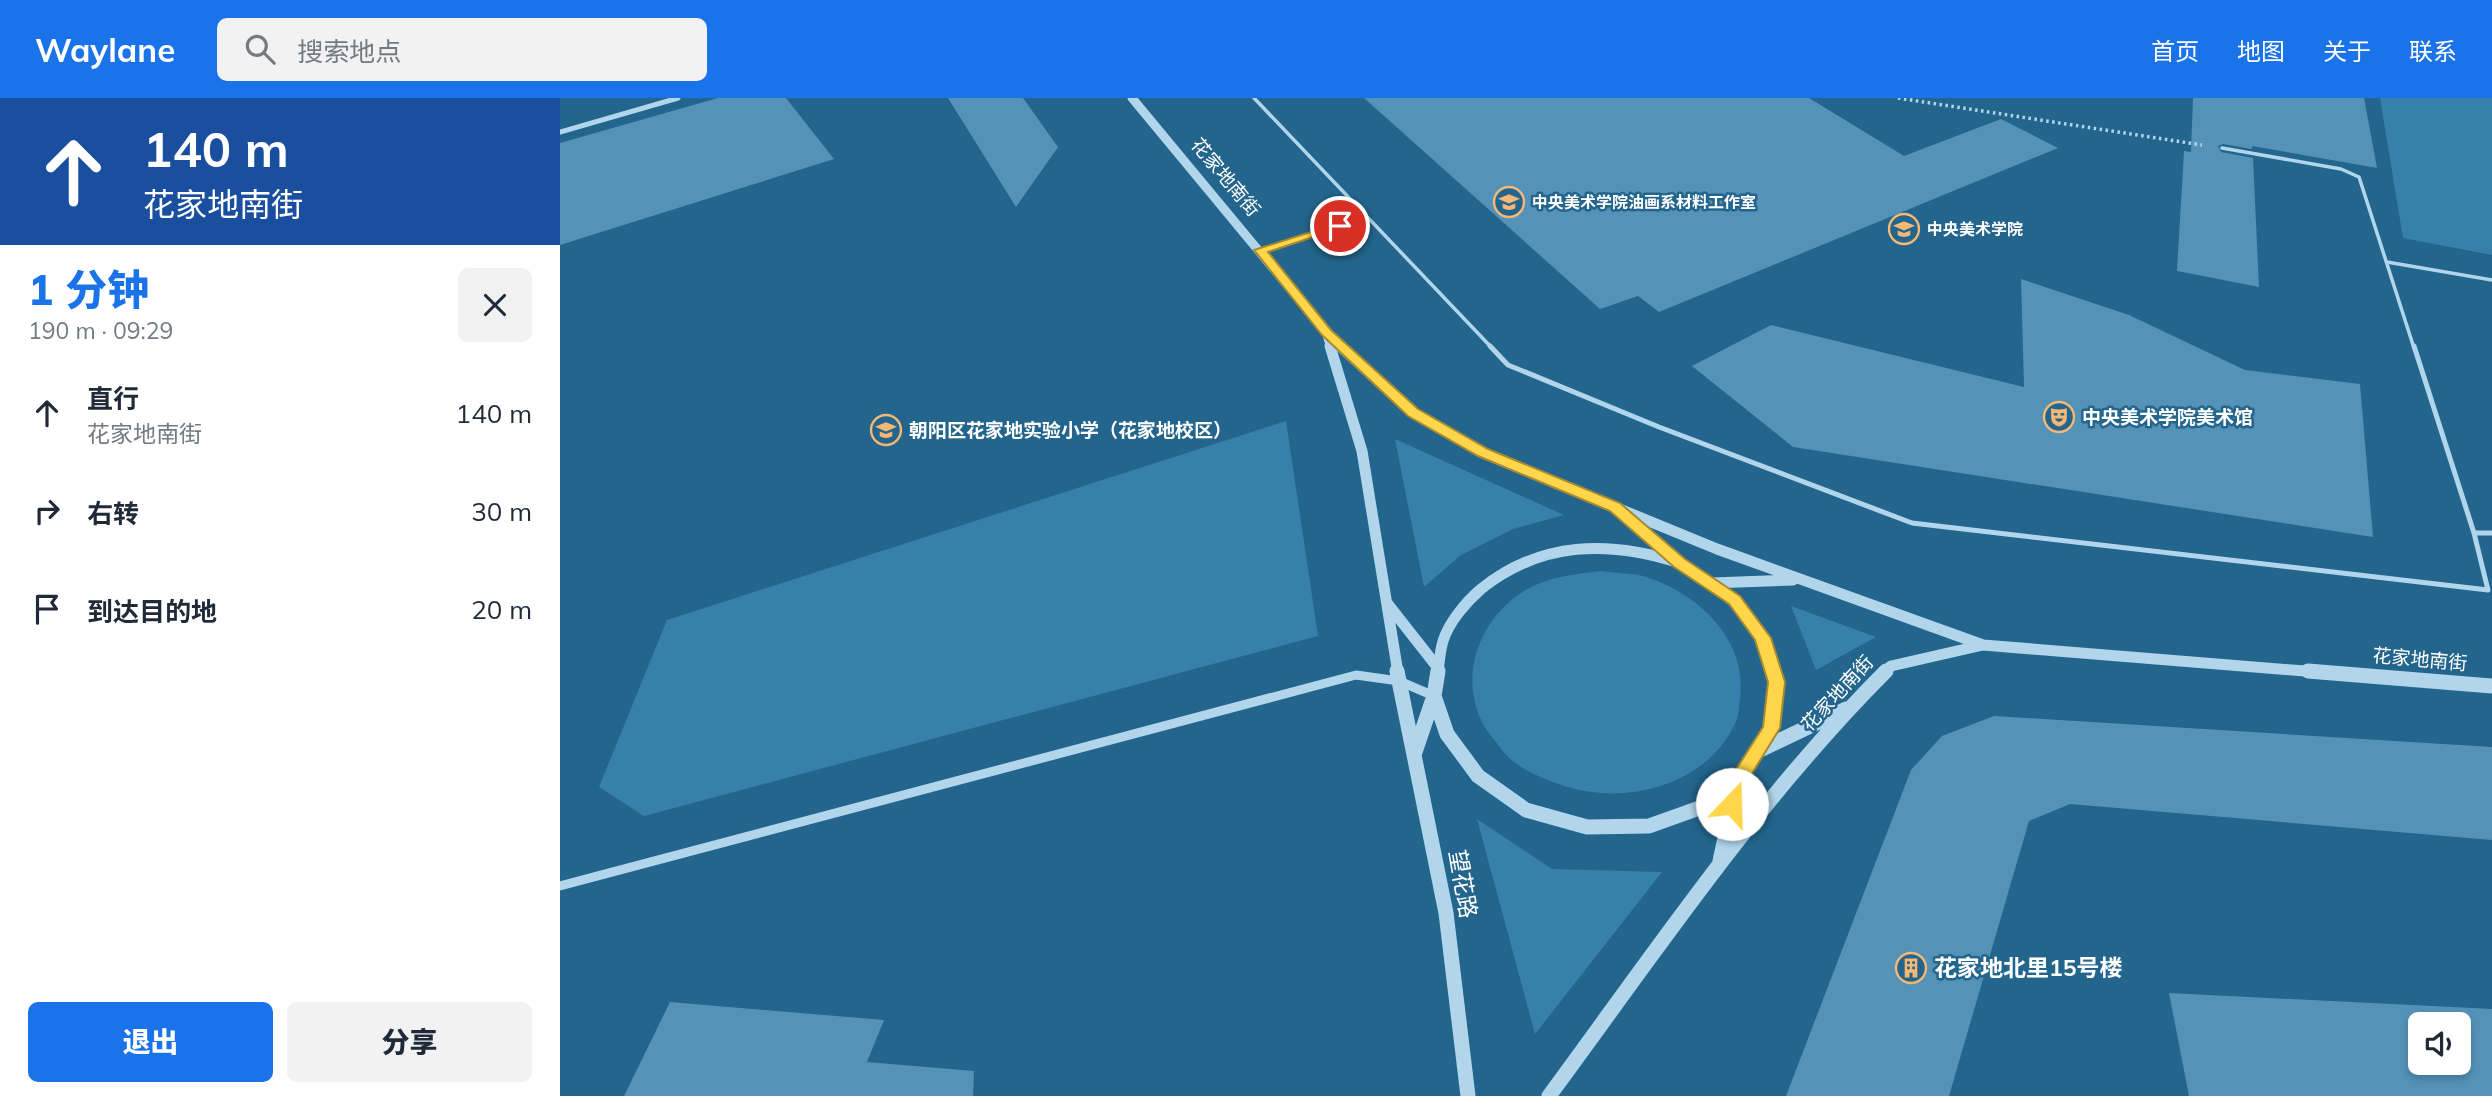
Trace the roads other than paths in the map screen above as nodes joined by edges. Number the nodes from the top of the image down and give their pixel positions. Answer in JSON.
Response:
{"nodes":[{"id":1,"x":678,"y":98,"type":"edge"},
{"id":2,"x":1132,"y":98,"type":"edge"},
{"id":3,"x":1254,"y":98,"type":"edge"},
{"id":4,"x":560,"y":132,"type":"edge"},
{"id":5,"x":2222,"y":148,"type":"road end"},
{"id":6,"x":1367,"y":219,"type":"junction"},
{"id":7,"x":1260,"y":250,"type":"junction"},
{"id":8,"x":2388,"y":262,"type":"junction"},
{"id":9,"x":2492,"y":280,"type":"edge"},
{"id":10,"x":1326,"y":332,"type":"junction"},
{"id":11,"x":1615,"y":507,"type":"junction"},
{"id":12,"x":2474,"y":533,"type":"junction"},
{"id":13,"x":2492,"y":533,"type":"edge"},
{"id":14,"x":1680,"y":563,"type":"junction"},
{"id":15,"x":1801,"y":580,"type":"junction"},
{"id":16,"x":1712,"y":583,"type":"junction"},
{"id":17,"x":1387,"y":603,"type":"junction"},
{"id":18,"x":1983,"y":645,"type":"junction"},
{"id":19,"x":1438,"y":668,"type":"junction"},
{"id":20,"x":1399,"y":681,"type":"junction"},
{"id":21,"x":2492,"y":686,"type":"edge"},
{"id":22,"x":1434,"y":696,"type":"junction"},
{"id":23,"x":1849,"y":708,"type":"junction"},
{"id":24,"x":1760,"y":750,"type":"junction"},
{"id":25,"x":1415,"y":753,"type":"junction"},
{"id":26,"x":1737,"y":782,"type":"junction"},
{"id":27,"x":1718,"y":867,"type":"junction"},
{"id":28,"x":560,"y":886,"type":"edge"},
{"id":29,"x":1468,"y":1096,"type":"edge"},
{"id":30,"x":1549,"y":1096,"type":"edge"}],
"edges":[{"from":1,"to":4,"type":"street"},
{"from":2,"to":7,"type":"street","name":"花家地南街"},
{"from":3,"to":6,"type":"lane"},
{"from":5,"to":8,"type":"lane"},
{"from":6,"to":7,"type":"lane"},
{"from":6,"to":12,"type":"lane"},
{"from":7,"to":10,"type":"street","name":"花家地南街"},
{"from":8,"to":9,"type":"lane"},
{"from":8,"to":12,"type":"lane"},
{"from":10,"to":11,"type":"street"},
{"from":10,"to":17,"type":"street","name":"花家地南街"},
{"from":11,"to":14,"type":"street"},
{"from":11,"to":15,"type":"street"},
{"from":12,"to":13,"type":"lane"},
{"from":14,"to":16,"type":"street"},
{"from":14,"to":19,"type":"street"},
{"from":15,"to":16,"type":"street"},
{"from":15,"to":18,"type":"street"},
{"from":16,"to":24,"type":"street"},
{"from":17,"to":19,"type":"street"},
{"from":17,"to":20,"type":"street","name":"花家地南街"},
{"from":18,"to":21,"type":"street","name":"花家地南街"},
{"from":18,"to":23,"type":"street","name":"花家地南街"},
{"from":19,"to":22,"type":"street"},
{"from":20,"to":22,"type":"street"},
{"from":20,"to":25,"type":"street","name":"望花路"},
{"from":20,"to":28,"type":"street"},
{"from":22,"to":25,"type":"street"},
{"from":22,"to":26,"type":"street"},
{"from":23,"to":24,"type":"street"},
{"from":23,"to":27,"type":"street","name":"花家地南街"},
{"from":24,"to":26,"type":"street"},
{"from":25,"to":29,"type":"street","name":"望花路"},
{"from":26,"to":27,"type":"street"},
{"from":27,"to":30,"type":"street","name":"花家地南街"}]}
